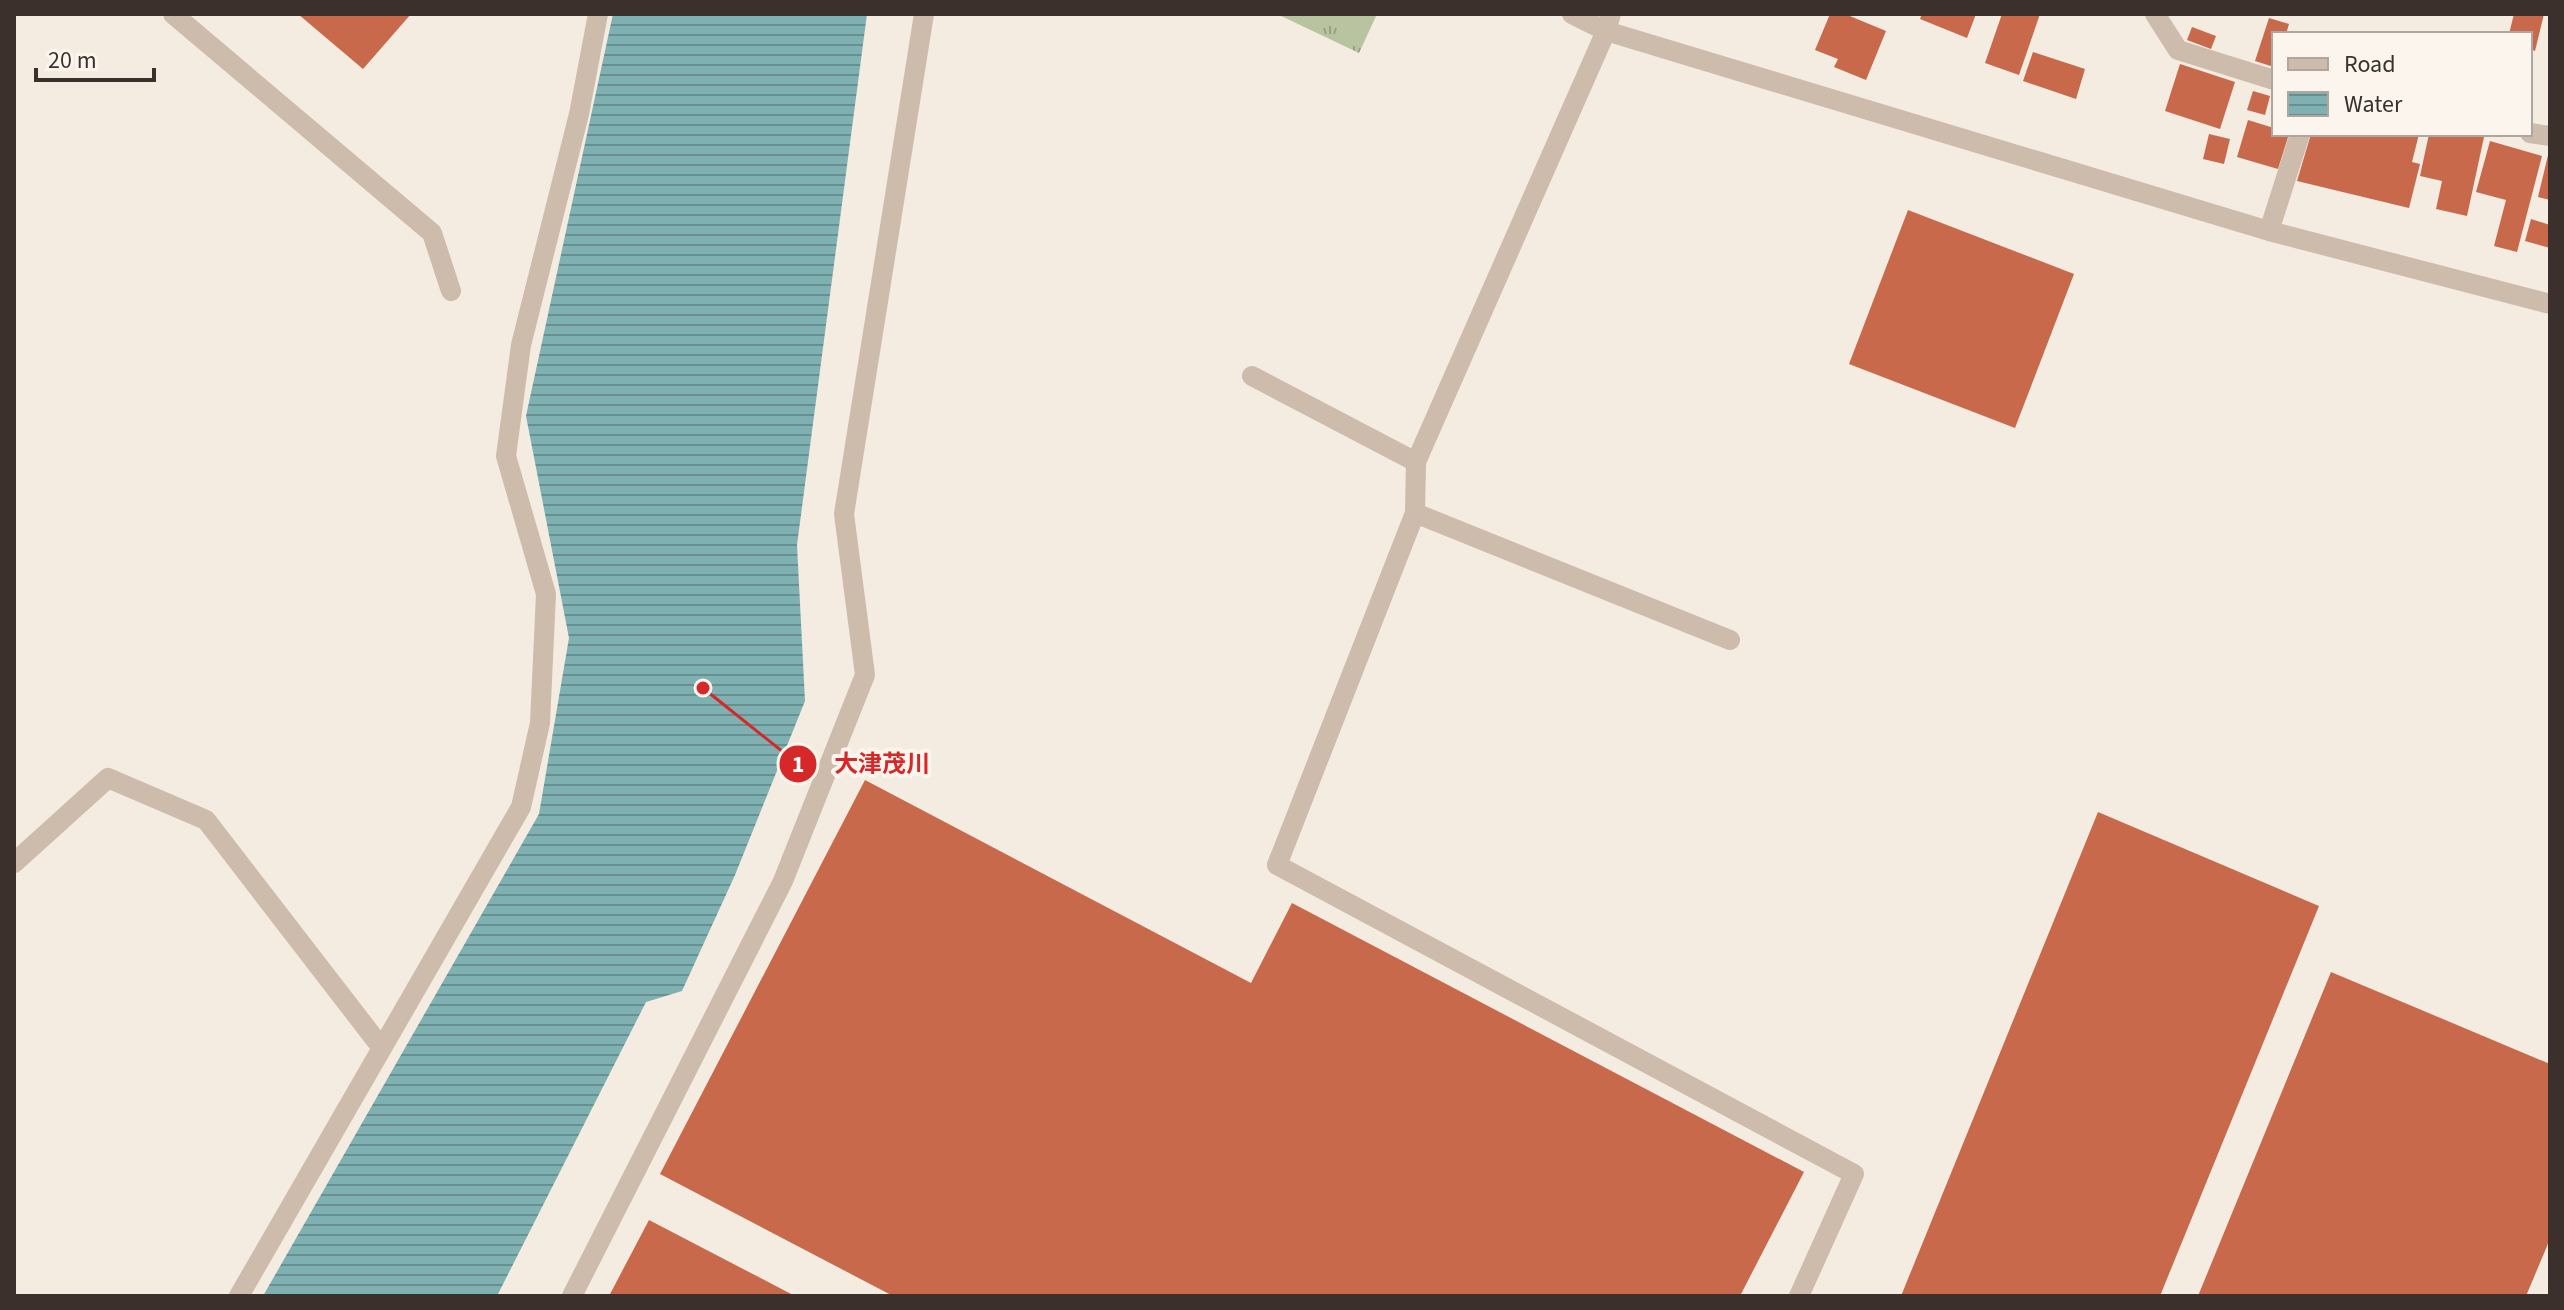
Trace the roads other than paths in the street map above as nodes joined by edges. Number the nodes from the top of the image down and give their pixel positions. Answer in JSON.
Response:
{"nodes":[{"id":1,"x":173,"y":14,"type":"edge"},
{"id":2,"x":598,"y":14,"type":"edge"},
{"id":3,"x":924,"y":14,"type":"edge"},
{"id":4,"x":1572,"y":14,"type":"edge"},
{"id":5,"x":2155,"y":14,"type":"edge"},
{"id":6,"x":1608,"y":23,"type":"edge"},
{"id":7,"x":2272,"y":79,"type":"edge"},
{"id":8,"x":2299,"y":136,"type":"edge"},
{"id":9,"x":2269,"y":231,"type":"junction"},
{"id":10,"x":451,"y":291,"type":"dead end"},
{"id":11,"x":2550,"y":304,"type":"edge"},
{"id":12,"x":1252,"y":376,"type":"dead end"},
{"id":13,"x":1416,"y":462,"type":"junction"},
{"id":14,"x":1415,"y":513,"type":"junction"},
{"id":15,"x":1730,"y":640,"type":"dead end"},
{"id":16,"x":14,"y":863,"type":"edge"},
{"id":17,"x":381,"y":1047,"type":"junction"},
{"id":18,"x":239,"y":1296,"type":"edge"},
{"id":19,"x":572,"y":1296,"type":"edge"},
{"id":20,"x":1799,"y":1296,"type":"edge"}],
"edges":[{"from":1,"to":10,"type":"street"},
{"from":2,"to":17,"type":"street"},
{"from":3,"to":19,"type":"street"},
{"from":4,"to":6,"type":"street"},
{"from":5,"to":7,"type":"street"},
{"from":6,"to":9,"type":"street"},
{"from":6,"to":13,"type":"street"},
{"from":8,"to":9,"type":"street"},
{"from":9,"to":11,"type":"street"},
{"from":12,"to":13,"type":"street"},
{"from":13,"to":14,"type":"street"},
{"from":14,"to":15,"type":"street"},
{"from":14,"to":20,"type":"street"},
{"from":16,"to":17,"type":"street"},
{"from":17,"to":18,"type":"street"}]}
